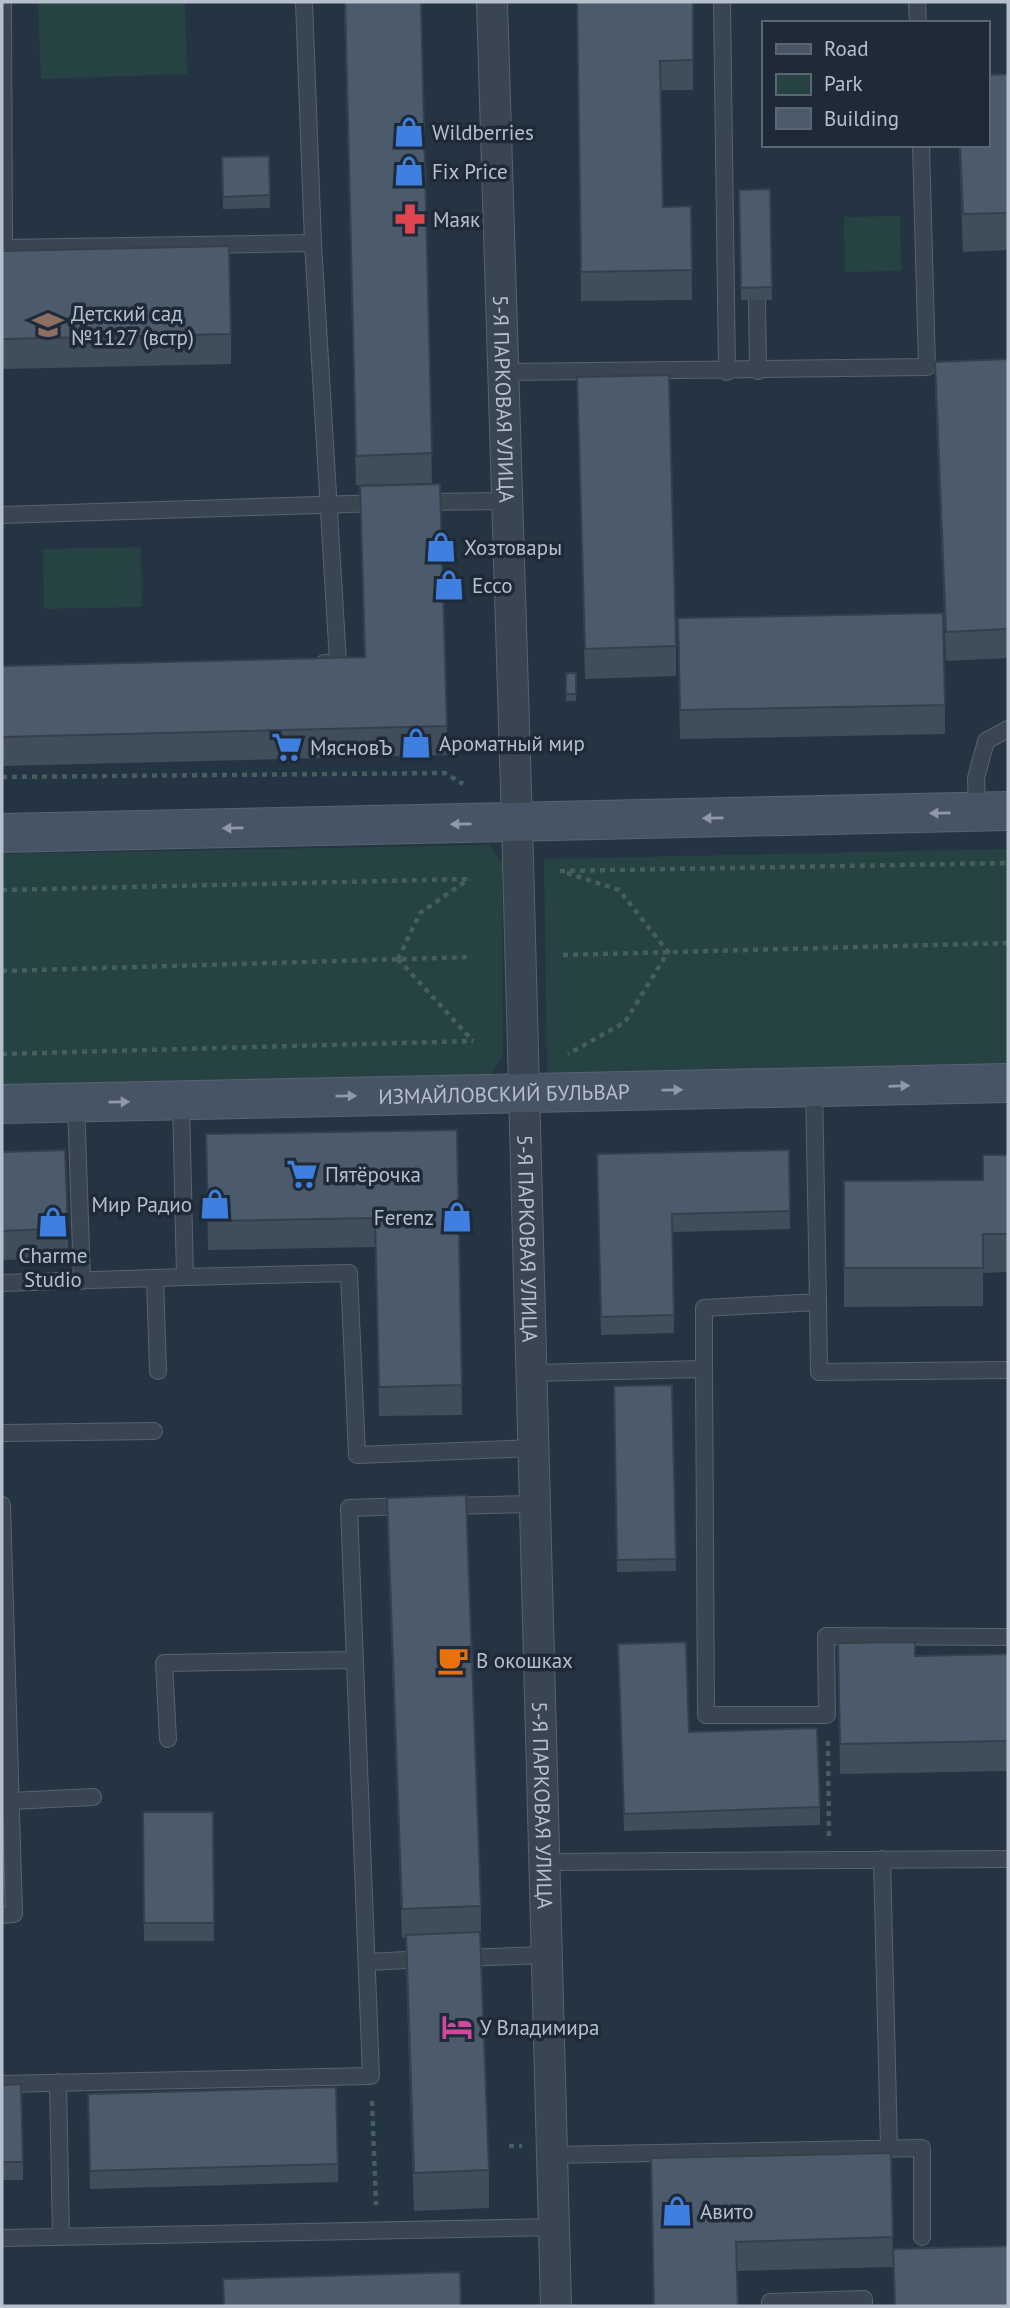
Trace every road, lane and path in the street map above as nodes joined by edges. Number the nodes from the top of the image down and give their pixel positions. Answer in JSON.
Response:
{"nodes":[{"id":1,"x":3,"y":2,"type":"edge"},
{"id":2,"x":304,"y":2,"type":"edge"},
{"id":3,"x":492,"y":2,"type":"edge"},
{"id":4,"x":722,"y":2,"type":"edge"},
{"id":5,"x":918,"y":2,"type":"edge"},
{"id":6,"x":918,"y":21,"type":"edge"},
{"id":7,"x":921,"y":147,"type":"edge"},
{"id":8,"x":313,"y":243,"type":"junction"},
{"id":9,"x":3,"y":248,"type":"edge"},
{"id":10,"x":757,"y":300,"type":"edge"},
{"id":11,"x":758,"y":371,"type":"junction"},
{"id":12,"x":504,"y":372,"type":"junction"},
{"id":13,"x":726,"y":372,"type":"junction"},
{"id":14,"x":507,"y":501,"type":"junction"},
{"id":15,"x":329,"y":505,"type":"junction"},
{"id":16,"x":2,"y":515,"type":"edge"},
{"id":17,"x":312,"y":663,"type":"edge"},
{"id":18,"x":1008,"y":729,"type":"edge"},
{"id":19,"x":2,"y":777,"type":"edge"},
{"id":20,"x":467,"y":787,"type":"dead end"},
{"id":21,"x":993,"y":811,"type":"edge"},
{"id":22,"x":517,"y":823,"type":"junction"},
{"id":23,"x":2,"y":833,"type":"edge"},
{"id":24,"x":1008,"y":863,"type":"edge"},
{"id":25,"x":2,"y":890,"type":"edge"},
{"id":26,"x":1008,"y":943,"type":"edge"},
{"id":27,"x":668,"y":952,"type":"junction"},
{"id":28,"x":563,"y":955,"type":"dead end"},
{"id":29,"x":472,"y":957,"type":"dead end"},
{"id":30,"x":398,"y":959,"type":"junction"},
{"id":31,"x":2,"y":971,"type":"edge"},
{"id":32,"x":2,"y":1054,"type":"edge"},
{"id":33,"x":564,"y":1056,"type":"dead end"},
{"id":34,"x":1008,"y":1083,"type":"edge"},
{"id":35,"x":814,"y":1088,"type":"junction"},
{"id":36,"x":524,"y":1093,"type":"junction"},
{"id":37,"x":181,"y":1101,"type":"junction"},
{"id":38,"x":76,"y":1102,"type":"junction"},
{"id":39,"x":2,"y":1104,"type":"edge"},
{"id":40,"x":185,"y":1277,"type":"junction"},
{"id":41,"x":155,"y":1279,"type":"junction"},
{"id":42,"x":82,"y":1281,"type":"junction"},
{"id":43,"x":2,"y":1283,"type":"edge"},
{"id":44,"x":818,"y":1302,"type":"junction"},
{"id":45,"x":704,"y":1369,"type":"junction"},
{"id":46,"x":1008,"y":1370,"type":"edge"},
{"id":47,"x":158,"y":1371,"type":"dead end"},
{"id":48,"x":532,"y":1373,"type":"junction"},
{"id":49,"x":154,"y":1431,"type":"dead end"},
{"id":50,"x":2,"y":1433,"type":"edge"},
{"id":51,"x":534,"y":1448,"type":"junction"},
{"id":52,"x":535,"y":1504,"type":"junction"},
{"id":53,"x":2,"y":1505,"type":"edge"},
{"id":54,"x":1008,"y":1637,"type":"edge"},
{"id":55,"x":354,"y":1660,"type":"junction"},
{"id":56,"x":827,"y":1715,"type":"junction"},
{"id":57,"x":168,"y":1740,"type":"dead end"},
{"id":58,"x":93,"y":1797,"type":"dead end"},
{"id":59,"x":11,"y":1801,"type":"junction"},
{"id":60,"x":830,"y":1859,"type":"junction"},
{"id":61,"x":882,"y":1859,"type":"junction"},
{"id":62,"x":1008,"y":1859,"type":"edge"},
{"id":63,"x":544,"y":1862,"type":"junction"},
{"id":64,"x":2,"y":1915,"type":"edge"},
{"id":65,"x":547,"y":1955,"type":"junction"},
{"id":66,"x":367,"y":1962,"type":"junction"},
{"id":67,"x":371,"y":2076,"type":"junction"},
{"id":68,"x":58,"y":2082,"type":"junction"},
{"id":69,"x":2,"y":2084,"type":"edge"},
{"id":70,"x":889,"y":2148,"type":"junction"},
{"id":71,"x":552,"y":2155,"type":"junction"},
{"id":72,"x":554,"y":2227,"type":"junction"},
{"id":73,"x":377,"y":2230,"type":"junction"},
{"id":74,"x":61,"y":2236,"type":"junction"},
{"id":75,"x":922,"y":2236,"type":"dead end"},
{"id":76,"x":2,"y":2238,"type":"edge"},
{"id":77,"x":556,"y":2306,"type":"edge"},
{"id":78,"x":770,"y":2306,"type":"edge"},
{"id":79,"x":864,"y":2306,"type":"edge"}],
"edges":[{"from":1,"to":9,"type":"lane"},
{"from":2,"to":8,"type":"lane"},
{"from":3,"to":12,"type":"street","name":"5-Я ПАРКОВАЯ УЛИЦА"},
{"from":4,"to":13,"type":"lane"},
{"from":5,"to":6,"type":"lane"},
{"from":7,"to":11,"type":"lane"},
{"from":8,"to":9,"type":"lane"},
{"from":8,"to":15,"type":"lane"},
{"from":10,"to":11,"type":"lane"},
{"from":11,"to":13,"type":"lane"},
{"from":12,"to":13,"type":"lane"},
{"from":12,"to":14,"type":"street","name":"5-Я ПАРКОВАЯ УЛИЦА"},
{"from":14,"to":15,"type":"lane"},
{"from":14,"to":22,"type":"street","name":"5-Я ПАРКОВАЯ УЛИЦА"},
{"from":15,"to":16,"type":"lane"},
{"from":15,"to":17,"type":"lane"},
{"from":18,"to":21,"type":"lane"},
{"from":19,"to":20,"type":"path"},
{"from":21,"to":22,"type":"street","one_way":true},
{"from":22,"to":23,"type":"street","one_way":true},
{"from":22,"to":36,"type":"street","name":"5-Я ПАРКОВАЯ УЛИЦА"},
{"from":24,"to":27,"type":"path"},
{"from":25,"to":30,"type":"path"},
{"from":26,"to":27,"type":"path"},
{"from":27,"to":28,"type":"path"},
{"from":27,"to":33,"type":"path"},
{"from":29,"to":30,"type":"path"},
{"from":30,"to":31,"type":"path"},
{"from":30,"to":32,"type":"path"},
{"from":35,"to":34,"type":"street","name":"ИЗМАЙЛОВСКИЙ БУЛЬВАР","one_way":true},
{"from":36,"to":35,"type":"street","name":"ИЗМАЙЛОВСКИЙ БУЛЬВАР","one_way":true},
{"from":35,"to":44,"type":"lane"},
{"from":37,"to":36,"type":"street","name":"ИЗМАЙЛОВСКИЙ БУЛЬВАР","one_way":true},
{"from":36,"to":48,"type":"street","name":"5-Я ПАРКОВАЯ УЛИЦА"},
{"from":38,"to":37,"type":"street","name":"ИЗМАЙЛОВСКИЙ БУЛЬВАР","one_way":true},
{"from":37,"to":40,"type":"lane"},
{"from":38,"to":39,"type":"street","name":"ИЗМАЙЛОВСКИЙ БУЛЬВАР"},
{"from":38,"to":42,"type":"lane"},
{"from":40,"to":41,"type":"lane"},
{"from":40,"to":51,"type":"lane"},
{"from":41,"to":42,"type":"lane"},
{"from":41,"to":47,"type":"lane"},
{"from":42,"to":43,"type":"lane"},
{"from":44,"to":45,"type":"lane"},
{"from":44,"to":46,"type":"lane"},
{"from":45,"to":48,"type":"lane"},
{"from":45,"to":56,"type":"lane"},
{"from":48,"to":51,"type":"street","name":"5-Я ПАРКОВАЯ УЛИЦА"},
{"from":49,"to":50,"type":"lane"},
{"from":51,"to":52,"type":"street","name":"5-Я ПАРКОВАЯ УЛИЦА"},
{"from":52,"to":55,"type":"lane"},
{"from":52,"to":63,"type":"street","name":"5-Я ПАРКОВАЯ УЛИЦА"},
{"from":53,"to":59,"type":"lane"},
{"from":54,"to":56,"type":"lane"},
{"from":55,"to":57,"type":"lane"},
{"from":55,"to":66,"type":"lane"},
{"from":56,"to":60,"type":"path"},
{"from":58,"to":59,"type":"lane"},
{"from":59,"to":64,"type":"lane"},
{"from":60,"to":61,"type":"lane"},
{"from":60,"to":63,"type":"lane"},
{"from":61,"to":62,"type":"lane"},
{"from":61,"to":70,"type":"lane"},
{"from":63,"to":65,"type":"street","name":"5-Я ПАРКОВАЯ УЛИЦА"},
{"from":65,"to":66,"type":"lane"},
{"from":65,"to":71,"type":"street","name":"5-Я ПАРКОВАЯ УЛИЦА"},
{"from":66,"to":67,"type":"lane"},
{"from":67,"to":68,"type":"lane"},
{"from":67,"to":73,"type":"path"},
{"from":68,"to":69,"type":"lane"},
{"from":68,"to":74,"type":"lane"},
{"from":70,"to":71,"type":"lane"},
{"from":70,"to":75,"type":"lane"},
{"from":71,"to":72,"type":"street","name":"5-Я ПАРКОВАЯ УЛИЦА"},
{"from":72,"to":73,"type":"lane"},
{"from":72,"to":77,"type":"street","name":"5-Я ПАРКОВАЯ УЛИЦА"},
{"from":73,"to":74,"type":"lane"},
{"from":74,"to":76,"type":"lane"},
{"from":78,"to":79,"type":"lane"}]}
